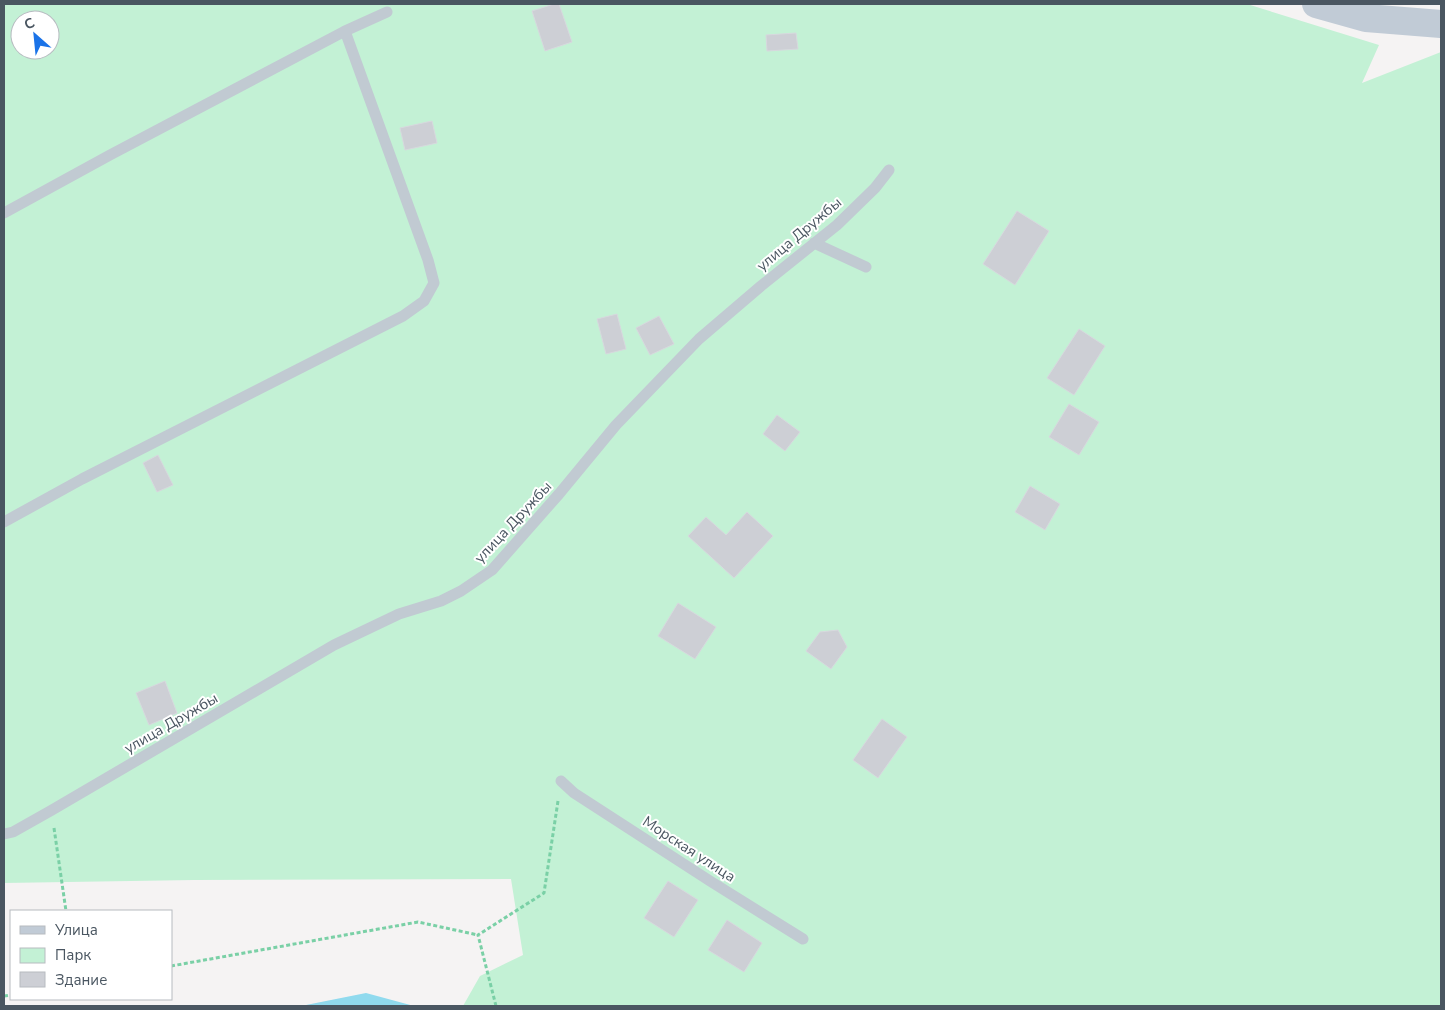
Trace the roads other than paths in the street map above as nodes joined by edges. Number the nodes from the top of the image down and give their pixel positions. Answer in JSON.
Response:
{"nodes":[{"id":1,"x":1316,"y":4,"type":"edge"},
{"id":2,"x":387,"y":12,"type":"dead end"},
{"id":3,"x":1441,"y":24,"type":"edge"},
{"id":4,"x":345,"y":31,"type":"junction"},
{"id":5,"x":889,"y":170,"type":"dead end"},
{"id":6,"x":4,"y":213,"type":"edge"},
{"id":7,"x":814,"y":243,"type":"junction"},
{"id":8,"x":866,"y":267,"type":"dead end"},
{"id":9,"x":4,"y":522,"type":"edge"},
{"id":10,"x":561,"y":780,"type":"road end"},
{"id":11,"x":4,"y":834,"type":"edge"},
{"id":12,"x":803,"y":939,"type":"dead end"}],
"edges":[{"from":1,"to":3,"type":"street"},
{"from":2,"to":4,"type":"lane"},
{"from":4,"to":6,"type":"lane"},
{"from":4,"to":9,"type":"lane"},
{"from":5,"to":7,"type":"lane","name":"улица Дружбы"},
{"from":7,"to":8,"type":"lane"},
{"from":7,"to":11,"type":"lane","name":"улица Дружбы"},
{"from":10,"to":12,"type":"lane","name":"Морская улица"}]}
